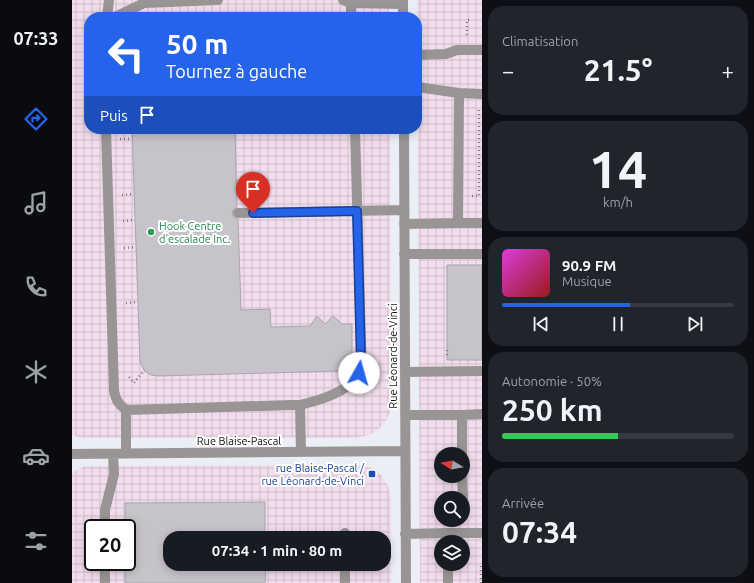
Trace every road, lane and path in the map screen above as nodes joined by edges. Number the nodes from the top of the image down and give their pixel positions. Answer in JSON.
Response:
{"nodes":[{"id":1,"x":109,"y":0,"type":"edge"},
{"id":2,"x":218,"y":0,"type":"edge"},
{"id":3,"x":348,"y":1,"type":"edge"},
{"id":4,"x":403,"y":2,"type":"edge"},
{"id":5,"x":107,"y":12,"type":"edge"},
{"id":6,"x":125,"y":12,"type":"edge"},
{"id":7,"x":350,"y":12,"type":"edge"},
{"id":8,"x":472,"y":20,"type":"dead end"},
{"id":9,"x":467,"y":42,"type":"dead end"},
{"id":10,"x":482,"y":50,"type":"edge"},
{"id":11,"x":422,"y":55,"type":"edge"},
{"id":12,"x":422,"y":88,"type":"edge"},
{"id":13,"x":459,"y":93,"type":"junction"},
{"id":14,"x":482,"y":94,"type":"edge"},
{"id":15,"x":479,"y":105,"type":"dead end"},
{"id":16,"x":106,"y":134,"type":"edge"},
{"id":17,"x":355,"y":134,"type":"edge"},
{"id":18,"x":404,"y":134,"type":"edge"},
{"id":19,"x":120,"y":139,"type":"dead end"},
{"id":20,"x":132,"y":139,"type":"dead end"},
{"id":21,"x":134,"y":194,"type":"dead end"},
{"id":22,"x":122,"y":195,"type":"dead end"},
{"id":23,"x":479,"y":196,"type":"dead end"},
{"id":24,"x":404,"y":210,"type":"junction"},
{"id":25,"x":357,"y":211,"type":"junction"},
{"id":26,"x":238,"y":213,"type":"dead end"},
{"id":27,"x":135,"y":220,"type":"dead end"},
{"id":28,"x":122,"y":221,"type":"dead end"},
{"id":29,"x":458,"y":223,"type":"junction"},
{"id":30,"x":482,"y":223,"type":"edge"},
{"id":31,"x":404,"y":224,"type":"junction"},
{"id":32,"x":136,"y":247,"type":"dead end"},
{"id":33,"x":123,"y":248,"type":"dead end"},
{"id":34,"x":404,"y":254,"type":"junction"},
{"id":35,"x":482,"y":254,"type":"edge"},
{"id":36,"x":138,"y":302,"type":"dead end"},
{"id":37,"x":125,"y":303,"type":"dead end"},
{"id":38,"x":482,"y":371,"type":"edge"},
{"id":39,"x":405,"y":372,"type":"junction"},
{"id":40,"x":300,"y":405,"type":"junction"},
{"id":41,"x":126,"y":410,"type":"junction"},
{"id":42,"x":462,"y":414,"type":"junction"},
{"id":43,"x":482,"y":414,"type":"edge"},
{"id":44,"x":405,"y":415,"type":"junction"},
{"id":45,"x":462,"y":447,"type":"edge"},
{"id":46,"x":405,"y":451,"type":"junction"},
{"id":47,"x":301,"y":452,"type":"junction"},
{"id":48,"x":126,"y":453,"type":"junction"},
{"id":49,"x":72,"y":454,"type":"edge"},
{"id":50,"x":113,"y":454,"type":"junction"},
{"id":51,"x":105,"y":519,"type":"edge"},
{"id":52,"x":482,"y":533,"type":"edge"},
{"id":53,"x":405,"y":534,"type":"junction"},
{"id":54,"x":468,"y":535,"type":"edge"},
{"id":55,"x":434,"y":537,"type":"edge"},
{"id":56,"x":482,"y":563,"type":"edge"},
{"id":57,"x":105,"y":571,"type":"edge"},
{"id":58,"x":345,"y":571,"type":"edge"},
{"id":59,"x":448,"y":571,"type":"edge"},
{"id":60,"x":106,"y":583,"type":"edge"},
{"id":61,"x":345,"y":583,"type":"edge"},
{"id":62,"x":406,"y":583,"type":"edge"},
{"id":63,"x":448,"y":583,"type":"edge"},
{"id":64,"x":481,"y":583,"type":"edge"}],
"edges":[{"from":1,"to":5,"type":"street"},
{"from":2,"to":6,"type":"street"},
{"from":3,"to":4,"type":"street"},
{"from":3,"to":7,"type":"street"},
{"from":8,"to":9,"type":"path"},
{"from":10,"to":11,"type":"street"},
{"from":12,"to":13,"type":"street"},
{"from":13,"to":14,"type":"street"},
{"from":13,"to":29,"type":"street"},
{"from":15,"to":23,"type":"path"},
{"from":16,"to":41,"type":"street"},
{"from":17,"to":25,"type":"street"},
{"from":18,"to":24,"type":"street","name":"Rue Léonard-de-Vinci"},
{"from":19,"to":20,"type":"path"},
{"from":21,"to":22,"type":"path"},
{"from":24,"to":25,"type":"street"},
{"from":24,"to":31,"type":"street","name":"Rue Léonard-de-Vinci"},
{"from":25,"to":26,"type":"street"},
{"from":25,"to":40,"type":"street"},
{"from":27,"to":28,"type":"path"},
{"from":29,"to":30,"type":"street"},
{"from":29,"to":31,"type":"street"},
{"from":31,"to":34,"type":"street","name":"Rue Léonard-de-Vinci"},
{"from":32,"to":33,"type":"path"},
{"from":34,"to":35,"type":"street"},
{"from":34,"to":39,"type":"street","name":"Rue Léonard-de-Vinci"},
{"from":36,"to":37,"type":"path"},
{"from":38,"to":39,"type":"street"},
{"from":39,"to":44,"type":"street","name":"Rue Léonard-de-Vinci"},
{"from":40,"to":41,"type":"street"},
{"from":40,"to":47,"type":"street"},
{"from":41,"to":48,"type":"street"},
{"from":42,"to":43,"type":"street"},
{"from":42,"to":44,"type":"street"},
{"from":42,"to":45,"type":"street"},
{"from":44,"to":46,"type":"street","name":"Rue Léonard-de-Vinci"},
{"from":46,"to":47,"type":"street","name":"Rue Blaise-Pascal"},
{"from":46,"to":53,"type":"street","name":"Rue Léonard-de-Vinci"},
{"from":47,"to":48,"type":"street","name":"Rue Blaise-Pascal"},
{"from":48,"to":50,"type":"street","name":"Rue Blaise-Pascal"},
{"from":49,"to":50,"type":"street","name":"Rue Blaise-Pascal"},
{"from":50,"to":51,"type":"street"},
{"from":52,"to":54,"type":"street"},
{"from":53,"to":55,"type":"street"},
{"from":53,"to":62,"type":"street","name":"Rue Léonard-de-Vinci"},
{"from":56,"to":64,"type":"path"},
{"from":57,"to":60,"type":"street"},
{"from":58,"to":61,"type":"street"},
{"from":59,"to":63,"type":"street"}]}
